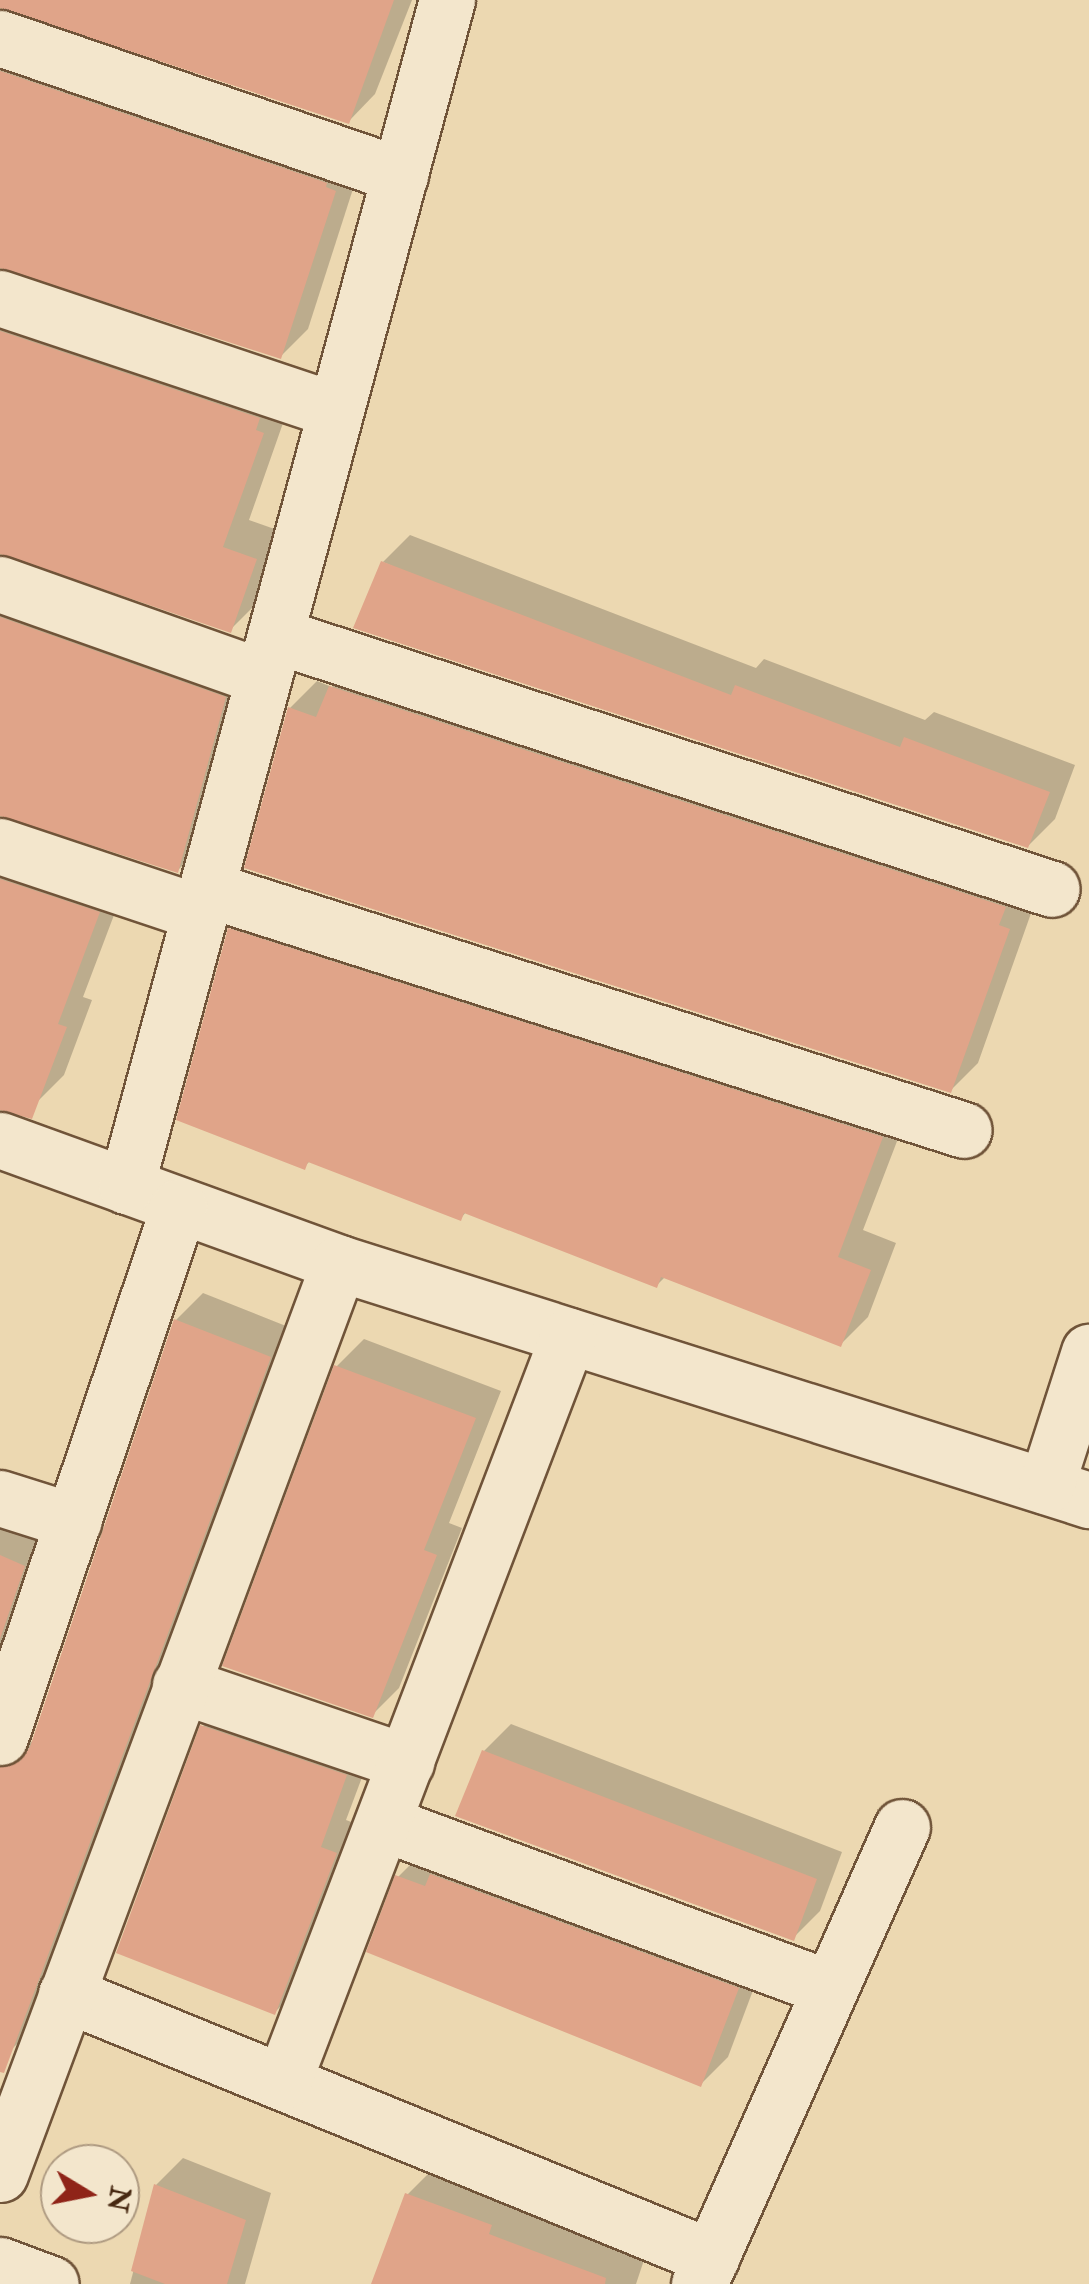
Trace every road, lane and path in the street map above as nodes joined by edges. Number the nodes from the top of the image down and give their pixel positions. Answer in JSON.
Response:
{"nodes":[{"id":1,"x":447,"y":0,"type":"edge"},
{"id":2,"x":0,"y":38,"type":"edge"},
{"id":3,"x":400,"y":176,"type":"junction"},
{"id":4,"x":0,"y":298,"type":"edge"},
{"id":5,"x":336,"y":410,"type":"junction"},
{"id":6,"x":0,"y":584,"type":"edge"},
{"id":7,"x":269,"y":656,"type":"junction"},
{"id":8,"x":0,"y":846,"type":"edge"},
{"id":9,"x":1052,"y":889,"type":"dead end"},
{"id":10,"x":203,"y":901,"type":"junction"},
{"id":11,"x":964,"y":1130,"type":"dead end"},
{"id":12,"x":0,"y":1140,"type":"edge"},
{"id":13,"x":126,"y":1186,"type":"junction"},
{"id":14,"x":180,"y":1206,"type":"junction"},
{"id":15,"x":339,"y":1263,"type":"junction"},
{"id":16,"x":568,"y":1336,"type":"junction"},
{"id":17,"x":1089,"y":1352,"type":"edge"},
{"id":18,"x":1068,"y":1493,"type":"edge"},
{"id":19,"x":0,"y":1498,"type":"edge"},
{"id":20,"x":74,"y":1521,"type":"junction"},
{"id":21,"x":180,"y":1686,"type":"junction"},
{"id":22,"x":0,"y":1737,"type":"edge"},
{"id":23,"x":406,"y":1762,"type":"junction"},
{"id":24,"x":383,"y":1823,"type":"junction"},
{"id":25,"x":902,"y":1827,"type":"dead end"},
{"id":26,"x":830,"y":1988,"type":"junction"},
{"id":27,"x":66,"y":1994,"type":"junction"},
{"id":28,"x":283,"y":2082,"type":"junction"},
{"id":29,"x":0,"y":2174,"type":"edge"},
{"id":30,"x":0,"y":2265,"type":"edge"},
{"id":31,"x":705,"y":2271,"type":"edge"},
{"id":32,"x":51,"y":2284,"type":"edge"}],
"edges":[{"from":1,"to":3,"type":"street"},
{"from":2,"to":3,"type":"street"},
{"from":3,"to":5,"type":"street"},
{"from":4,"to":5,"type":"street"},
{"from":5,"to":7,"type":"street"},
{"from":6,"to":7,"type":"street"},
{"from":7,"to":9,"type":"street"},
{"from":7,"to":10,"type":"street"},
{"from":8,"to":10,"type":"street"},
{"from":10,"to":11,"type":"street"},
{"from":10,"to":13,"type":"street"},
{"from":12,"to":13,"type":"street"},
{"from":13,"to":14,"type":"street"},
{"from":14,"to":15,"type":"street"},
{"from":14,"to":20,"type":"street"},
{"from":15,"to":16,"type":"street"},
{"from":15,"to":21,"type":"street"},
{"from":16,"to":18,"type":"street"},
{"from":16,"to":23,"type":"street"},
{"from":17,"to":18,"type":"street"},
{"from":19,"to":20,"type":"street"},
{"from":20,"to":22,"type":"street"},
{"from":21,"to":23,"type":"street"},
{"from":21,"to":27,"type":"street"},
{"from":23,"to":24,"type":"street"},
{"from":24,"to":26,"type":"street"},
{"from":24,"to":28,"type":"street"},
{"from":25,"to":26,"type":"street"},
{"from":26,"to":31,"type":"street"},
{"from":27,"to":28,"type":"street"},
{"from":27,"to":29,"type":"street"},
{"from":28,"to":31,"type":"street"},
{"from":30,"to":32,"type":"street"}]}
